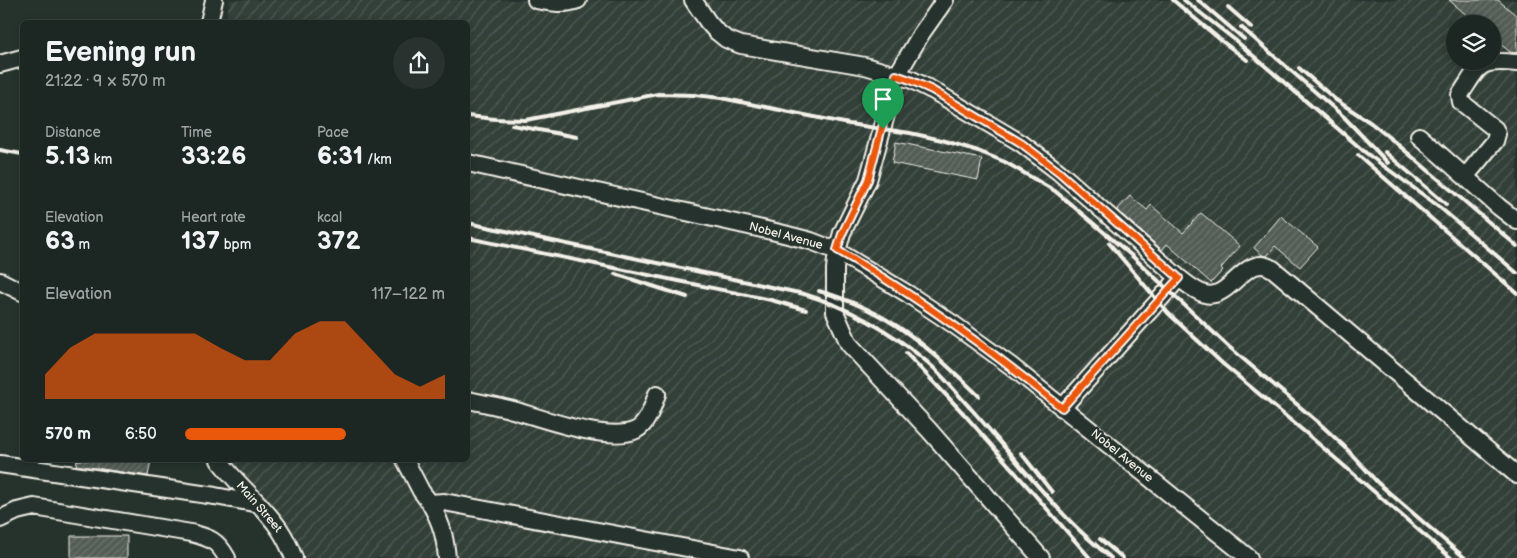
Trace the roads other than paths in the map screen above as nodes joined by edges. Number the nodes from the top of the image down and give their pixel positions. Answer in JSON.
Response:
{"nodes":[{"id":1,"x":214,"y":0,"type":"edge"},
{"id":2,"x":536,"y":0,"type":"edge"},
{"id":3,"x":578,"y":0,"type":"edge"},
{"id":4,"x":693,"y":0,"type":"edge"},
{"id":5,"x":945,"y":0,"type":"edge"},
{"id":6,"x":209,"y":20,"type":"edge"},
{"id":7,"x":20,"y":59,"type":"edge"},
{"id":8,"x":1517,"y":62,"type":"edge"},
{"id":9,"x":0,"y":64,"type":"edge"},
{"id":10,"x":896,"y":75,"type":"junction"},
{"id":11,"x":1419,"y":136,"type":"dead end"},
{"id":12,"x":470,"y":163,"type":"edge"},
{"id":13,"x":1465,"y":177,"type":"junction"},
{"id":14,"x":1517,"y":220,"type":"edge"},
{"id":15,"x":837,"y":250,"type":"junction"},
{"id":16,"x":1179,"y":278,"type":"junction"},
{"id":17,"x":0,"y":282,"type":"edge"},
{"id":18,"x":20,"y":291,"type":"edge"},
{"id":19,"x":658,"y":394,"type":"dead end"},
{"id":20,"x":470,"y":400,"type":"edge"},
{"id":21,"x":1062,"y":408,"type":"junction"},
{"id":22,"x":220,"y":462,"type":"edge"},
{"id":23,"x":406,"y":462,"type":"edge"},
{"id":24,"x":0,"y":464,"type":"edge"},
{"id":25,"x":1517,"y":475,"type":"edge"},
{"id":26,"x":430,"y":503,"type":"junction"},
{"id":27,"x":259,"y":504,"type":"junction"},
{"id":28,"x":0,"y":519,"type":"edge"},
{"id":29,"x":226,"y":558,"type":"edge"},
{"id":30,"x":294,"y":558,"type":"edge"},
{"id":31,"x":436,"y":558,"type":"edge"},
{"id":32,"x":448,"y":558,"type":"edge"},
{"id":33,"x":740,"y":558,"type":"edge"},
{"id":34,"x":1041,"y":558,"type":"edge"},
{"id":35,"x":1249,"y":558,"type":"edge"}],
"edges":[{"from":1,"to":6,"type":"street"},
{"from":2,"to":3,"type":"street"},
{"from":4,"to":10,"type":"street"},
{"from":5,"to":10,"type":"street"},
{"from":7,"to":9,"type":"street"},
{"from":8,"to":13,"type":"street"},
{"from":10,"to":15,"type":"street"},
{"from":10,"to":16,"type":"street"},
{"from":11,"to":13,"type":"street"},
{"from":12,"to":15,"type":"street","name":"Nobel Avenue"},
{"from":13,"to":14,"type":"street"},
{"from":15,"to":21,"type":"street","name":"Nobel Avenue"},
{"from":15,"to":34,"type":"street"},
{"from":16,"to":21,"type":"street"},
{"from":16,"to":25,"type":"street"},
{"from":17,"to":18,"type":"street"},
{"from":19,"to":20,"type":"street"},
{"from":21,"to":35,"type":"street","name":"Nobel Avenue"},
{"from":22,"to":27,"type":"street","name":"Main Street"},
{"from":23,"to":26,"type":"street"},
{"from":24,"to":27,"type":"street"},
{"from":26,"to":32,"type":"street"},
{"from":26,"to":33,"type":"street"},
{"from":27,"to":30,"type":"street","name":"Main Street"},
{"from":28,"to":29,"type":"street"},
{"from":31,"to":32,"type":"street"}]}
